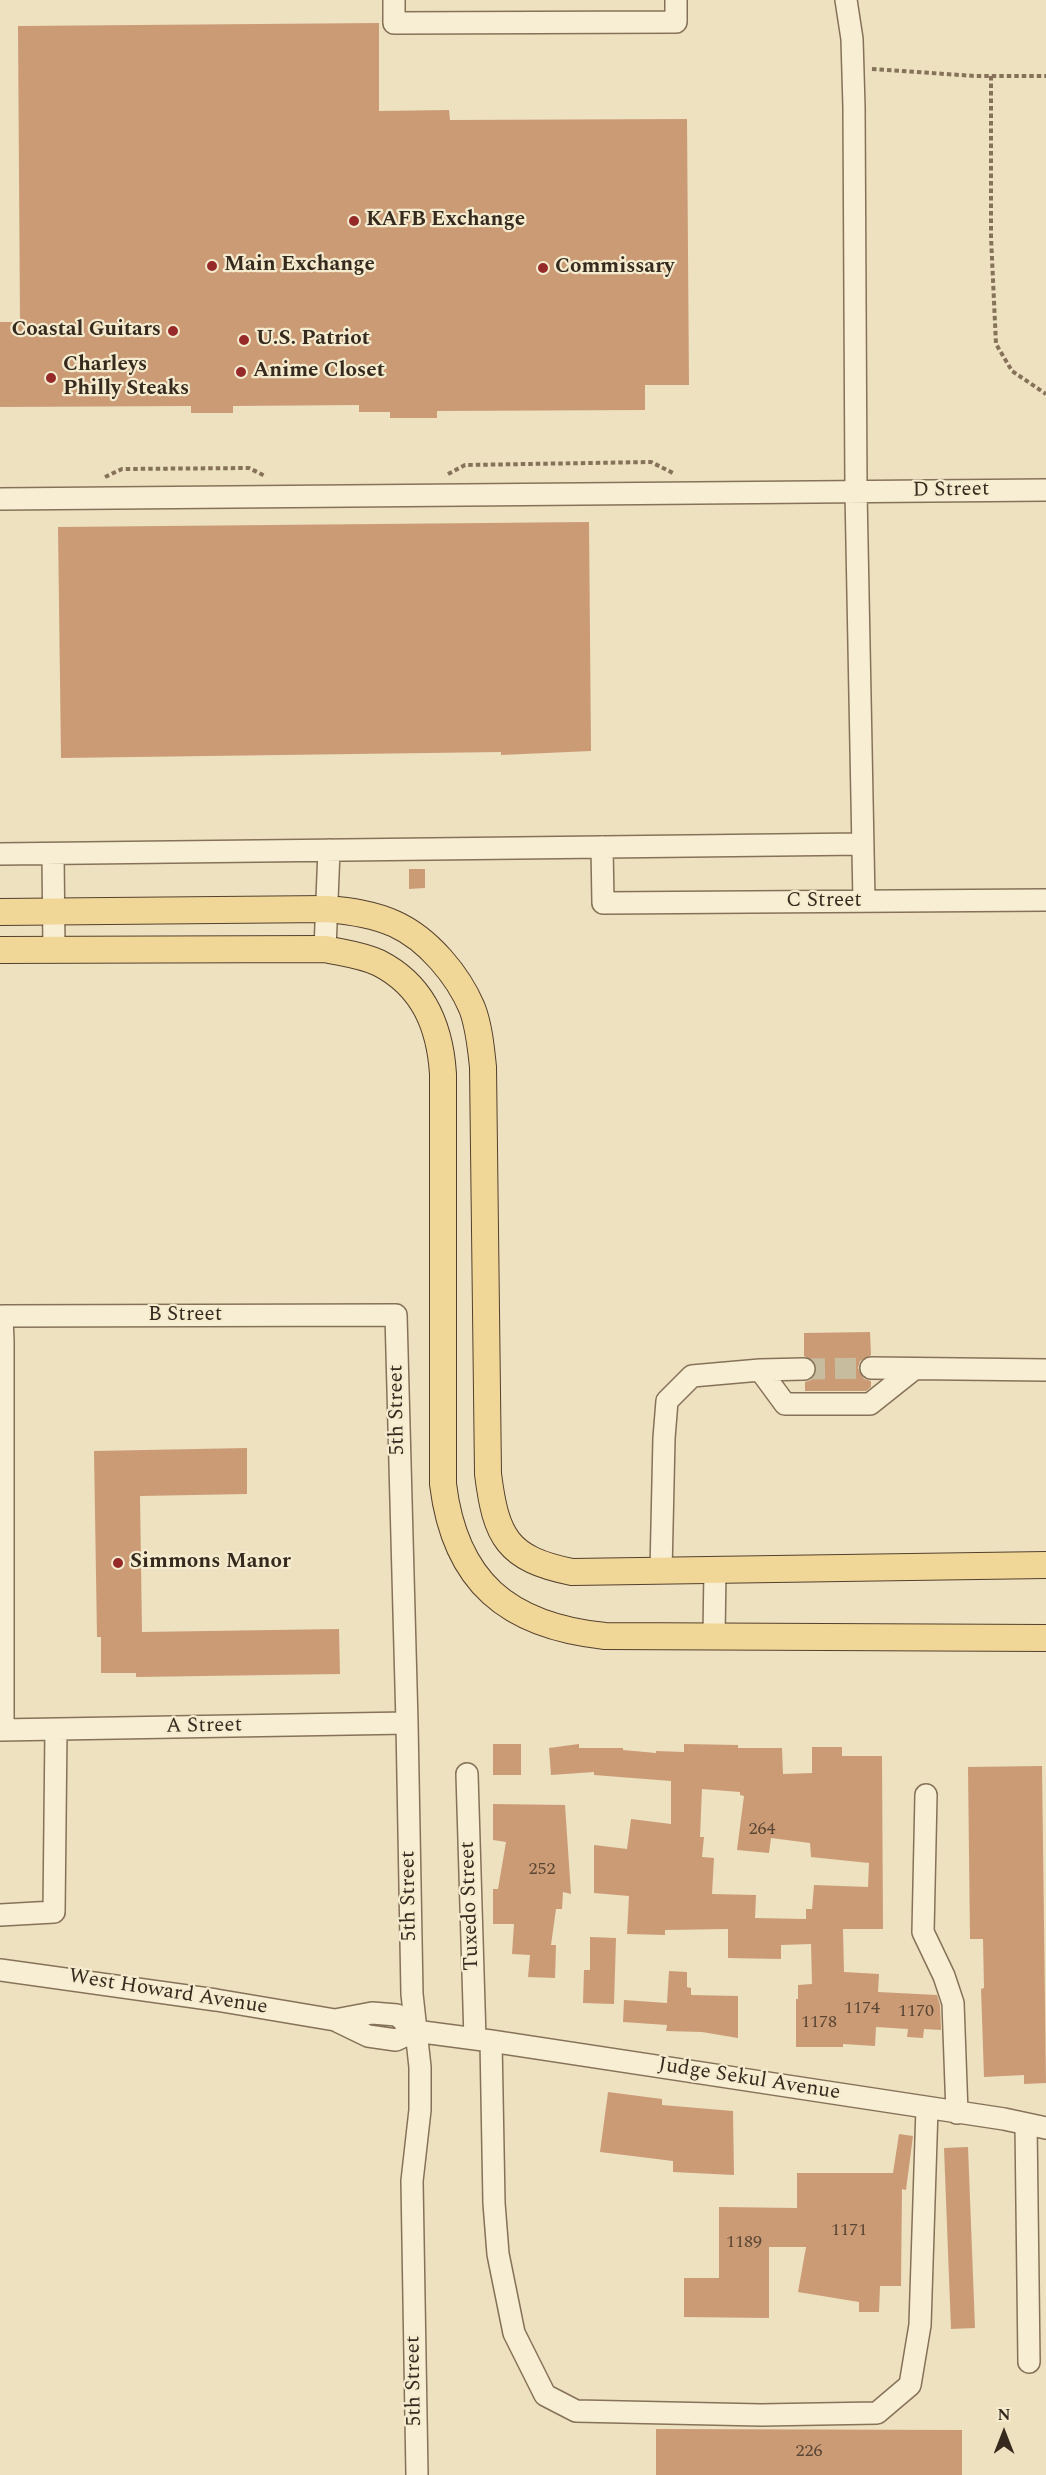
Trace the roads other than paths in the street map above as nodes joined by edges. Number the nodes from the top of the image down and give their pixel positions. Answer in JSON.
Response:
{"nodes":[{"id":1,"x":394,"y":0,"type":"edge"},
{"id":2,"x":676,"y":0,"type":"edge"},
{"id":3,"x":846,"y":0,"type":"edge"},
{"id":4,"x":1046,"y":490,"type":"edge"},
{"id":5,"x":856,"y":492,"type":"junction"},
{"id":6,"x":0,"y":500,"type":"edge"},
{"id":7,"x":862,"y":844,"type":"junction"},
{"id":8,"x":602,"y":847,"type":"junction"},
{"id":9,"x":328,"y":850,"type":"junction"},
{"id":10,"x":0,"y":854,"type":"edge"},
{"id":11,"x":53,"y":854,"type":"junction"},
{"id":12,"x":1046,"y":900,"type":"edge"},
{"id":13,"x":864,"y":901,"type":"junction"},
{"id":14,"x":327,"y":909,"type":"junction"},
{"id":15,"x":0,"y":912,"type":"edge"},
{"id":16,"x":53,"y":912,"type":"junction"},
{"id":17,"x":325,"y":949,"type":"junction"},
{"id":18,"x":0,"y":950,"type":"edge"},
{"id":19,"x":54,"y":950,"type":"junction"},
{"id":20,"x":396,"y":1315,"type":"joint"},
{"id":21,"x":1,"y":1341,"type":"edge"},
{"id":22,"x":871,"y":1368,"type":"tunnel mouth"},
{"id":23,"x":804,"y":1369,"type":"tunnel mouth"},
{"id":24,"x":914,"y":1369,"type":"junction"},
{"id":25,"x":760,"y":1370,"type":"junction"},
{"id":26,"x":1046,"y":1370,"type":"edge"},
{"id":27,"x":1046,"y":1565,"type":"edge"},
{"id":28,"x":715,"y":1570,"type":"junction"},
{"id":29,"x":661,"y":1572,"type":"junction"},
{"id":30,"x":714,"y":1636,"type":"junction"},
{"id":31,"x":1046,"y":1638,"type":"edge"},
{"id":32,"x":407,"y":1723,"type":"junction"},
{"id":33,"x":2,"y":1730,"type":"edge"},
{"id":34,"x":56,"y":1730,"type":"junction"},
{"id":35,"x":467,"y":1774,"type":"dead end"},
{"id":36,"x":926,"y":1795,"type":"dead end"},
{"id":37,"x":0,"y":1915,"type":"edge"},
{"id":38,"x":0,"y":1970,"type":"edge"},
{"id":39,"x":415,"y":2031,"type":"junction"},
{"id":40,"x":451,"y":2036,"type":"joint"},
{"id":41,"x":483,"y":2040,"type":"junction"},
{"id":42,"x":927,"y":2109,"type":"junction"},
{"id":43,"x":957,"y":2113,"type":"junction"},
{"id":44,"x":1036,"y":2126,"type":"edge"},
{"id":45,"x":1029,"y":2362,"type":"dead end"},
{"id":46,"x":417,"y":2475,"type":"edge"}],
"edges":[{"from":1,"to":2,"type":"street"},
{"from":3,"to":5,"type":"street"},
{"from":4,"to":5,"type":"street","name":"D Street"},
{"from":5,"to":6,"type":"street","name":"D Street"},
{"from":5,"to":7,"type":"street"},
{"from":7,"to":8,"type":"street"},
{"from":7,"to":13,"type":"street"},
{"from":8,"to":9,"type":"street"},
{"from":8,"to":13,"type":"street","name":"C Street"},
{"from":9,"to":11,"type":"street"},
{"from":9,"to":14,"type":"street"},
{"from":10,"to":11,"type":"street"},
{"from":11,"to":16,"type":"street"},
{"from":12,"to":13,"type":"street","name":"C Street"},
{"from":14,"to":16,"type":"main road"},
{"from":14,"to":17,"type":"street"},
{"from":14,"to":29,"type":"main road"},
{"from":15,"to":16,"type":"main road"},
{"from":16,"to":19,"type":"street"},
{"from":17,"to":19,"type":"main road"},
{"from":17,"to":30,"type":"main road"},
{"from":18,"to":19,"type":"main road"},
{"from":20,"to":21,"type":"street","name":"B Street"},
{"from":20,"to":32,"type":"street","name":"5th Street"},
{"from":21,"to":33,"type":"street"},
{"from":22,"to":24,"type":"street"},
{"from":23,"to":25,"type":"street"},
{"from":24,"to":25,"type":"street"},
{"from":24,"to":26,"type":"street"},
{"from":25,"to":29,"type":"street"},
{"from":27,"to":28,"type":"main road"},
{"from":28,"to":29,"type":"main road"},
{"from":28,"to":30,"type":"street"},
{"from":30,"to":31,"type":"main road"},
{"from":32,"to":34,"type":"street","name":"A Street"},
{"from":32,"to":39,"type":"street","name":"5th Street"},
{"from":33,"to":34,"type":"street","name":"A Street"},
{"from":34,"to":37,"type":"street"},
{"from":35,"to":41,"type":"street","name":"Tuxedo Street"},
{"from":36,"to":43,"type":"street"},
{"from":38,"to":39,"type":"street","name":"West Howard Avenue"},
{"from":39,"to":40,"type":"street","name":"West Howard Avenue"},
{"from":39,"to":46,"type":"street","name":"5th Street"},
{"from":40,"to":41,"type":"street","name":"Judge Sekul Avenue"},
{"from":41,"to":42,"type":"street","name":"Judge Sekul Avenue"},
{"from":41,"to":42,"type":"street","name":"Tuxedo Street"},
{"from":42,"to":43,"type":"street","name":"Judge Sekul Avenue"},
{"from":43,"to":44,"type":"street","name":"Judge Sekul Avenue"},
{"from":44,"to":45,"type":"street"}]}
